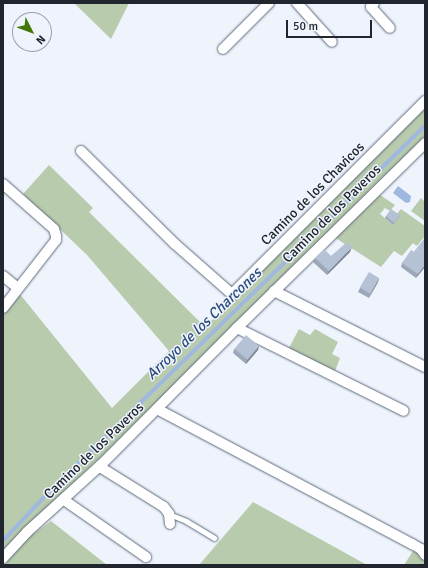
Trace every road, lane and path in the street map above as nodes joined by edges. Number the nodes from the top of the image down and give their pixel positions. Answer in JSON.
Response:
{"nodes":[{"id":1,"x":269,"y":3,"type":"edge"},
{"id":2,"x":374,"y":3,"type":"edge"},
{"id":3,"x":299,"y":4,"type":"edge"},
{"id":4,"x":390,"y":28,"type":"dead end"},
{"id":5,"x":332,"y":42,"type":"dead end"},
{"id":6,"x":223,"y":50,"type":"dead end"},
{"id":7,"x":425,"y":101,"type":"edge"},
{"id":8,"x":425,"y":142,"type":"edge"},
{"id":9,"x":81,"y":151,"type":"dead end"},
{"id":10,"x":3,"y":184,"type":"edge"},
{"id":11,"x":3,"y":276,"type":"edge"},
{"id":12,"x":18,"y":288,"type":"junction"},
{"id":13,"x":274,"y":291,"type":"junction"},
{"id":14,"x":3,"y":308,"type":"edge"},
{"id":15,"x":237,"y":328,"type":"junction"},
{"id":16,"x":425,"y":367,"type":"edge"},
{"id":17,"x":157,"y":409,"type":"junction"},
{"id":18,"x":404,"y":411,"type":"dead end"},
{"id":19,"x":100,"y":467,"type":"junction"},
{"id":20,"x":64,"y":500,"type":"junction"},
{"id":21,"x":170,"y":519,"type":"joint"},
{"id":22,"x":214,"y":538,"type":"dead end"},
{"id":23,"x":425,"y":555,"type":"edge"},
{"id":24,"x":146,"y":557,"type":"dead end"},
{"id":25,"x":3,"y":558,"type":"edge"}],
"edges":[{"from":1,"to":6,"type":"street"},
{"from":2,"to":4,"type":"street"},
{"from":3,"to":5,"type":"street"},
{"from":7,"to":9,"type":"street","name":"Camino de los Chavicos"},
{"from":8,"to":13,"type":"street","name":"Camino de los Paveros"},
{"from":10,"to":12,"type":"street"},
{"from":11,"to":12,"type":"street"},
{"from":12,"to":14,"type":"street"},
{"from":13,"to":15,"type":"street","name":"Camino de los Paveros"},
{"from":13,"to":16,"type":"street"},
{"from":15,"to":17,"type":"street","name":"Camino de los Paveros"},
{"from":15,"to":18,"type":"street"},
{"from":17,"to":19,"type":"street","name":"Camino de los Paveros"},
{"from":17,"to":23,"type":"street"},
{"from":19,"to":20,"type":"street","name":"Camino de los Paveros"},
{"from":19,"to":21,"type":"street"},
{"from":20,"to":24,"type":"street"},
{"from":20,"to":25,"type":"street","name":"Camino de los Paveros"},
{"from":21,"to":22,"type":"lane"}]}
